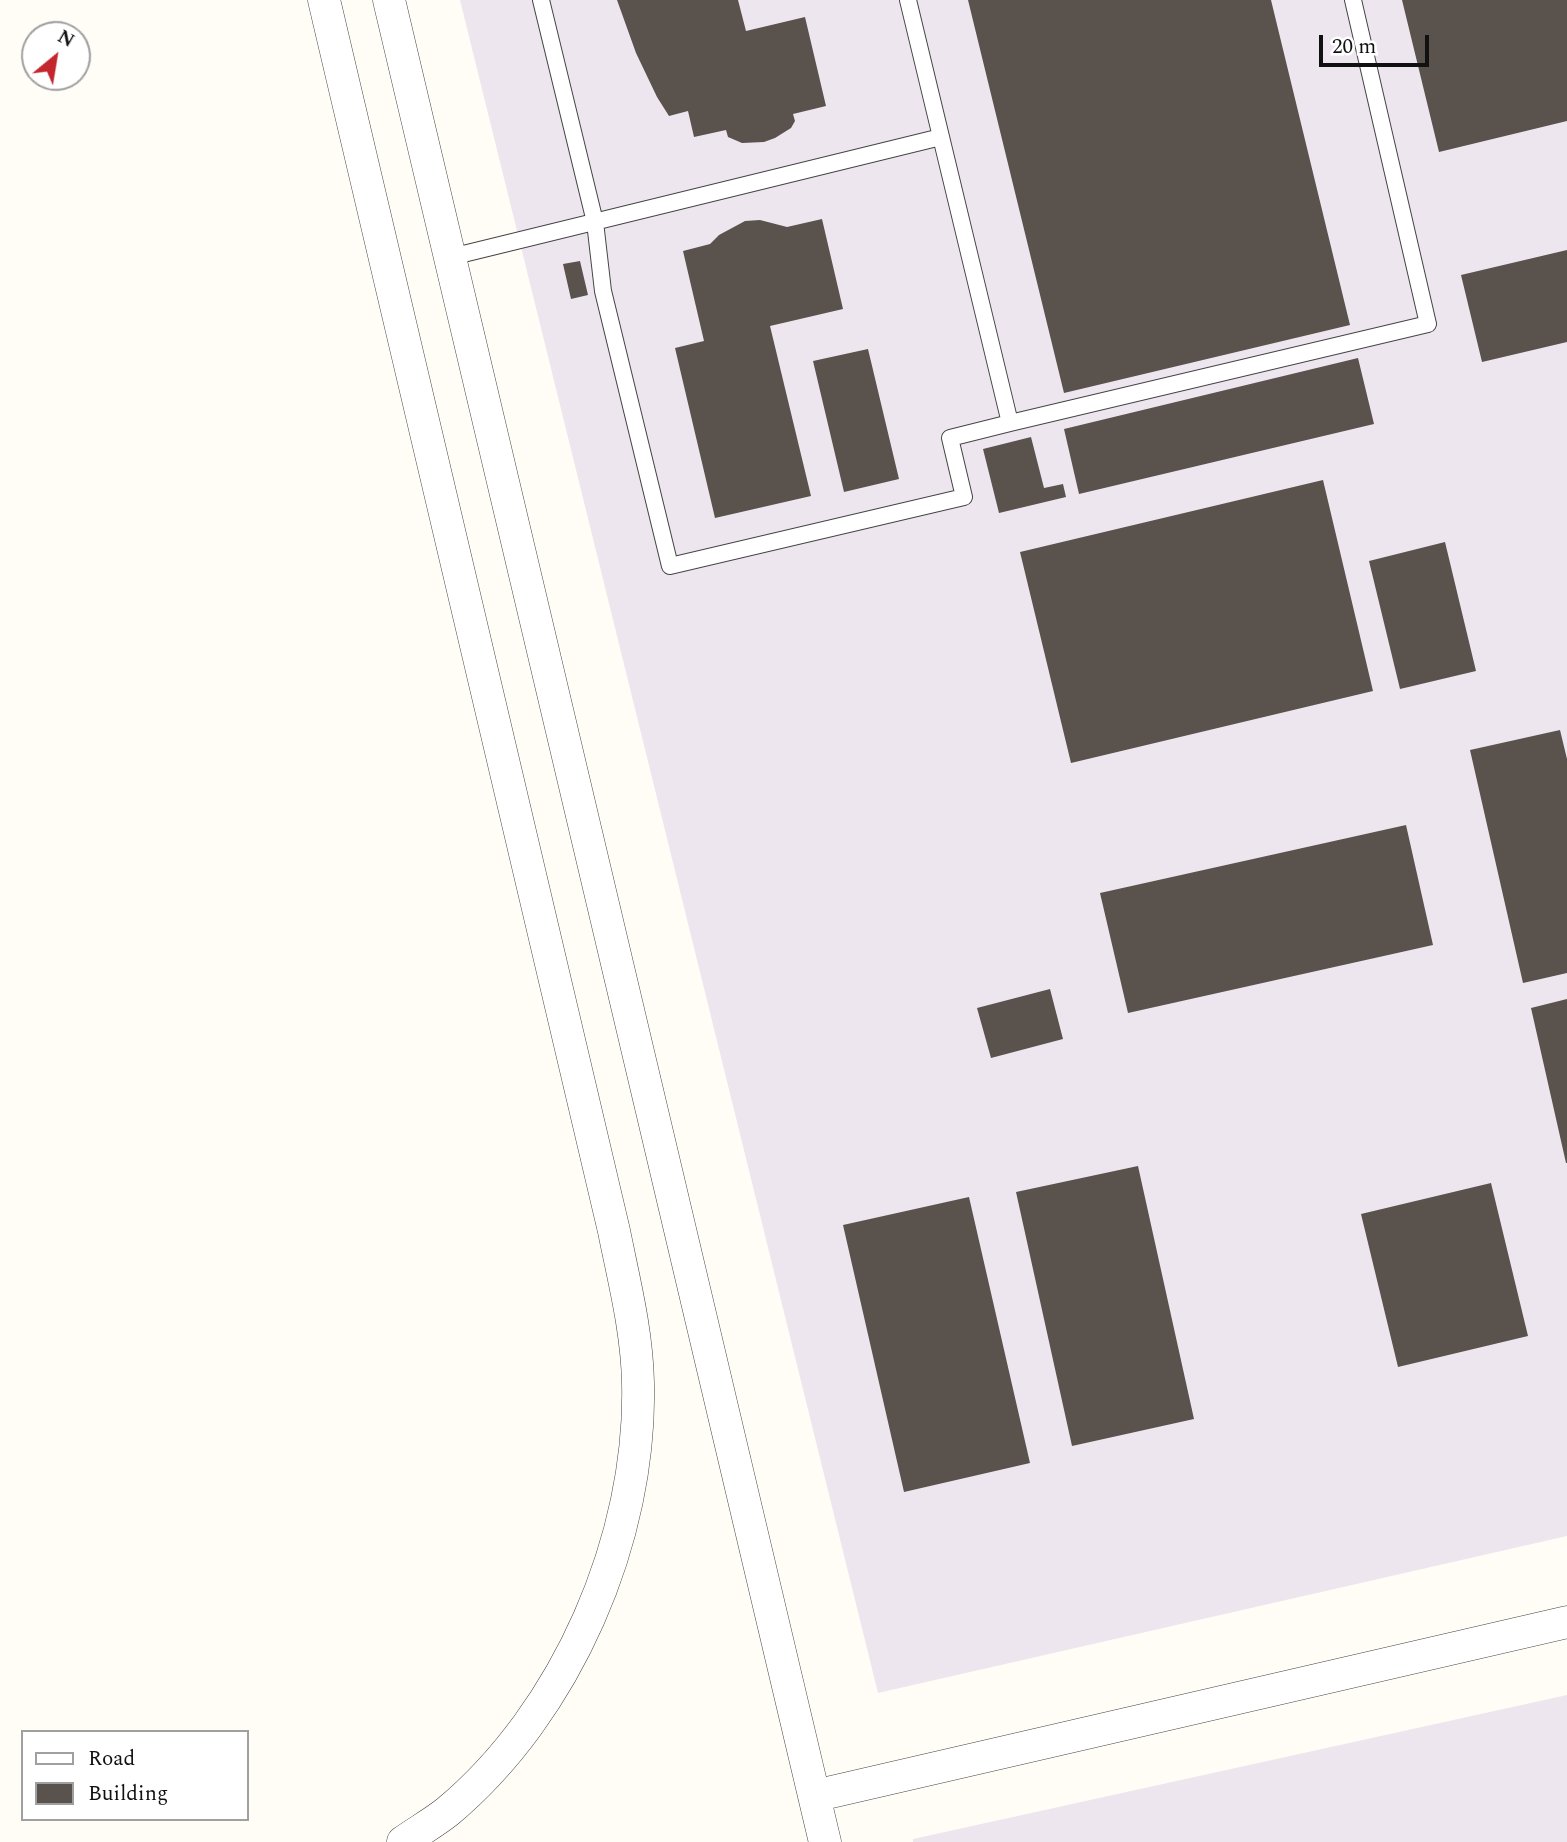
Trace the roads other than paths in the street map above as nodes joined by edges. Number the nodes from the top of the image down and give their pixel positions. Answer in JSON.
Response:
{"nodes":[{"id":1,"x":324,"y":0,"type":"edge"},
{"id":2,"x":389,"y":0,"type":"edge"},
{"id":3,"x":541,"y":0,"type":"edge"},
{"id":4,"x":908,"y":0,"type":"edge"},
{"id":5,"x":1353,"y":0,"type":"edge"},
{"id":6,"x":941,"y":137,"type":"junction"},
{"id":7,"x":595,"y":222,"type":"junction"},
{"id":8,"x":452,"y":257,"type":"junction"},
{"id":9,"x":1010,"y":423,"type":"junction"},
{"id":10,"x":1567,"y":1622,"type":"edge"},
{"id":11,"x":814,"y":1796,"type":"junction"},
{"id":12,"x":403,"y":1842,"type":"edge"},
{"id":13,"x":825,"y":1842,"type":"edge"}],
"edges":[{"from":1,"to":12,"type":"street"},
{"from":2,"to":8,"type":"street"},
{"from":3,"to":7,"type":"lane"},
{"from":4,"to":6,"type":"lane"},
{"from":5,"to":9,"type":"lane"},
{"from":6,"to":7,"type":"lane"},
{"from":6,"to":9,"type":"lane"},
{"from":7,"to":8,"type":"lane"},
{"from":7,"to":9,"type":"lane"},
{"from":8,"to":11,"type":"street"},
{"from":10,"to":11,"type":"street"},
{"from":11,"to":13,"type":"street"}]}
